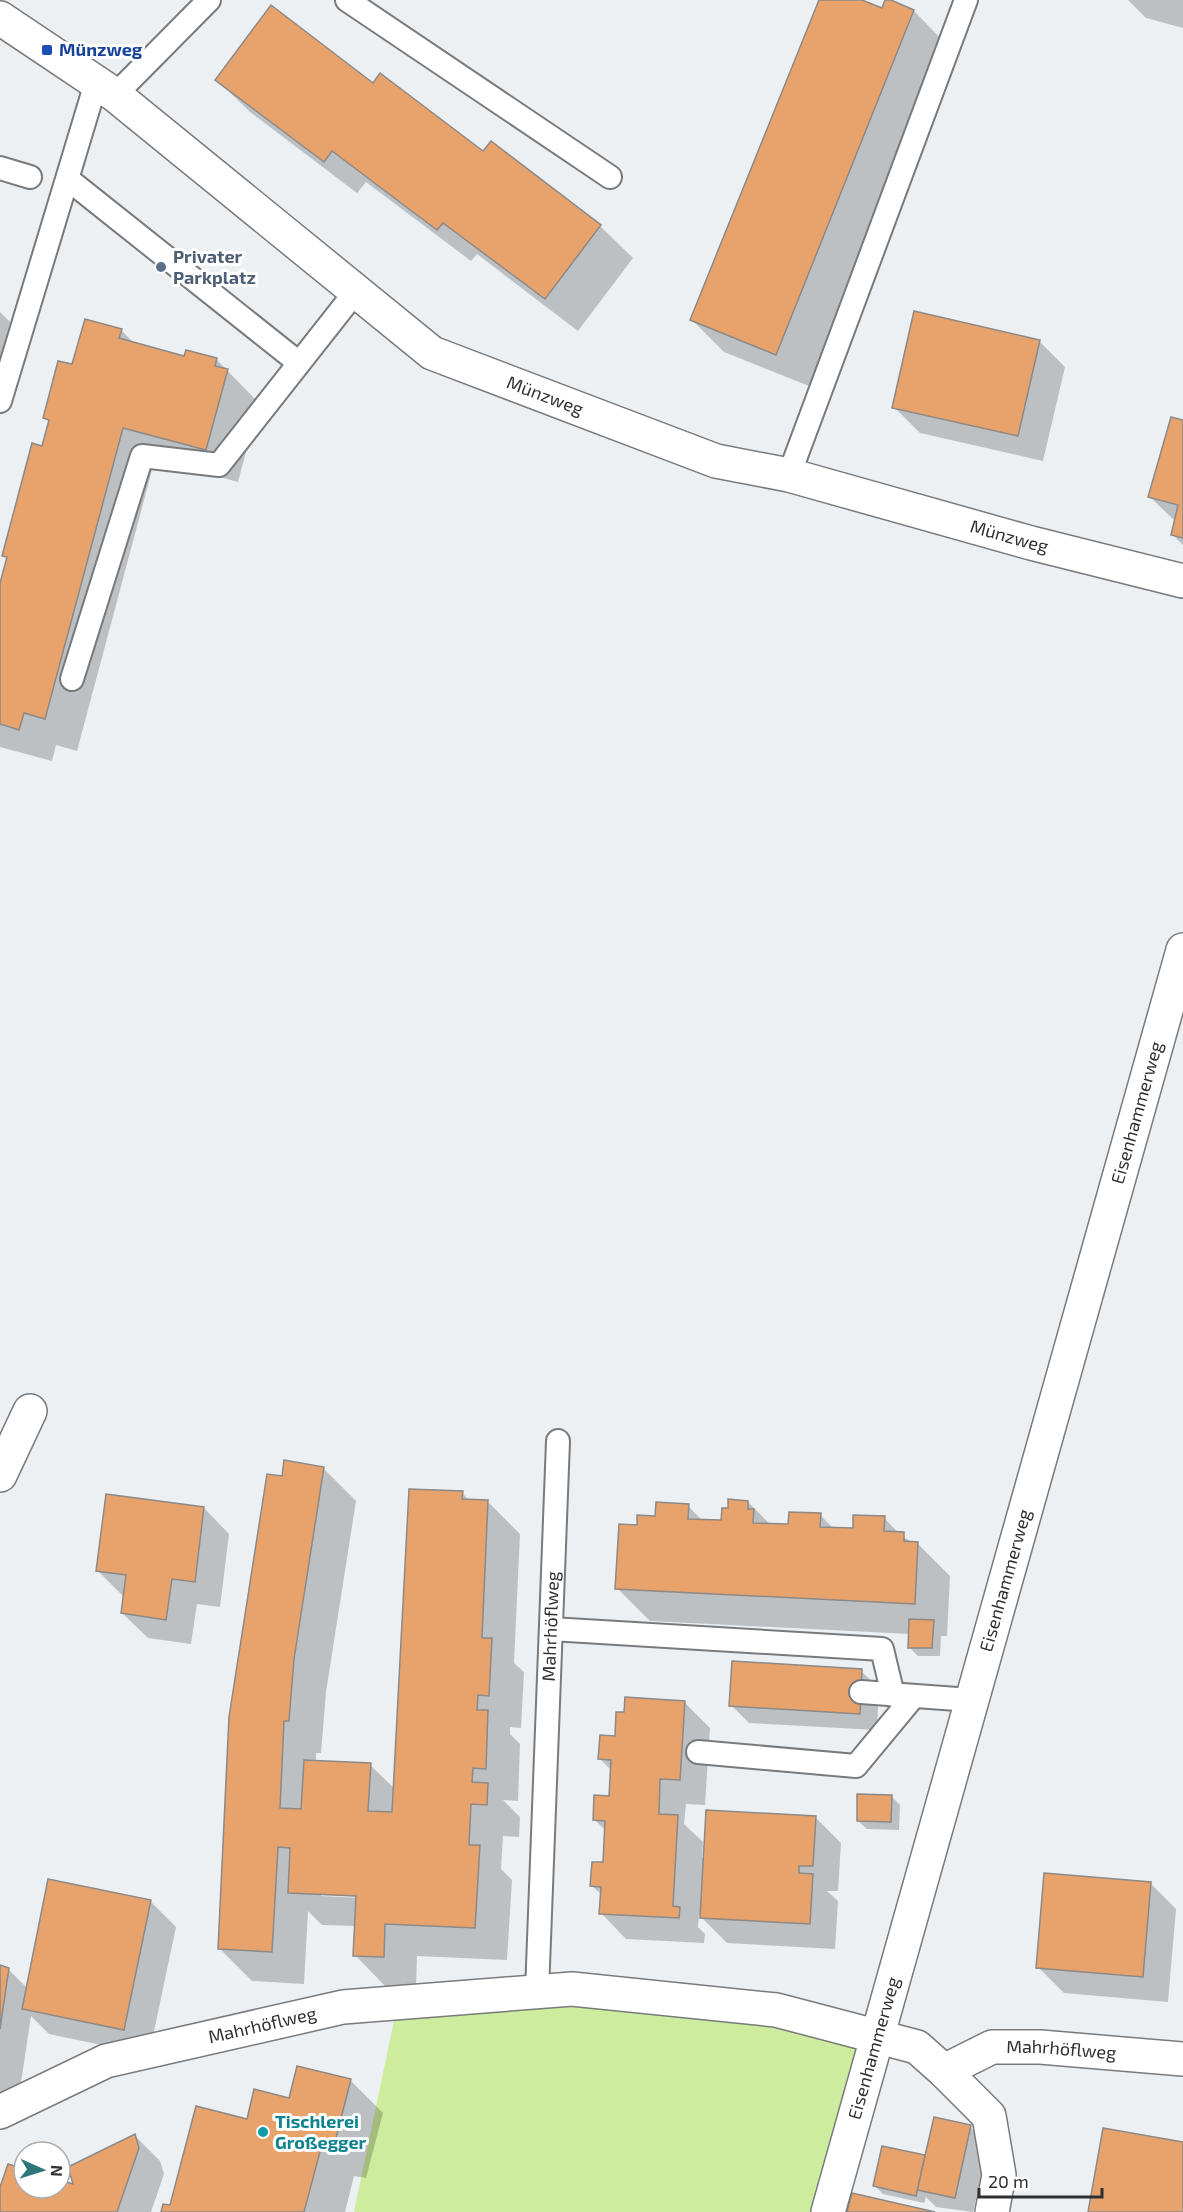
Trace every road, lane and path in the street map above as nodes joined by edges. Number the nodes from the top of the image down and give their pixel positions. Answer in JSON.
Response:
{"nodes":[{"id":1,"x":209,"y":0,"type":"edge"},
{"id":2,"x":347,"y":0,"type":"edge"},
{"id":3,"x":966,"y":0,"type":"edge"},
{"id":4,"x":0,"y":18,"type":"edge"},
{"id":5,"x":106,"y":89,"type":"junction"},
{"id":6,"x":0,"y":168,"type":"edge"},
{"id":7,"x":30,"y":177,"type":"dead end"},
{"id":8,"x":610,"y":177,"type":"dead end"},
{"id":9,"x":69,"y":180,"type":"junction"},
{"id":10,"x":356,"y":291,"type":"junction"},
{"id":11,"x":299,"y":363,"type":"junction"},
{"id":12,"x":0,"y":401,"type":"edge"},
{"id":13,"x":789,"y":475,"type":"junction"},
{"id":14,"x":1183,"y":581,"type":"edge"},
{"id":15,"x":72,"y":678,"type":"dead end"},
{"id":16,"x":1183,"y":950,"type":"edge"},
{"id":17,"x":30,"y":1411,"type":"dead end"},
{"id":18,"x":558,"y":1441,"type":"dead end"},
{"id":19,"x":0,"y":1475,"type":"edge"},
{"id":20,"x":551,"y":1629,"type":"junction"},
{"id":21,"x":861,"y":1692,"type":"dead end"},
{"id":22,"x":904,"y":1695,"type":"junction"},
{"id":23,"x":971,"y":1700,"type":"junction"},
{"id":24,"x":698,"y":1752,"type":"dead end"},
{"id":25,"x":537,"y":1992,"type":"junction"},
{"id":26,"x":877,"y":2037,"type":"junction"},
{"id":27,"x":1183,"y":2059,"type":"edge"},
{"id":28,"x":944,"y":2071,"type":"junction"},
{"id":29,"x":0,"y":2112,"type":"edge"},
{"id":30,"x":828,"y":2212,"type":"edge"},
{"id":31,"x":992,"y":2212,"type":"edge"}],
"edges":[{"from":1,"to":5,"type":"lane"},
{"from":2,"to":8,"type":"lane"},
{"from":3,"to":13,"type":"lane"},
{"from":4,"to":5,"type":"street","name":"Münzweg"},
{"from":5,"to":9,"type":"lane"},
{"from":5,"to":10,"type":"street","name":"Münzweg"},
{"from":6,"to":7,"type":"lane"},
{"from":9,"to":11,"type":"lane"},
{"from":9,"to":12,"type":"lane"},
{"from":10,"to":11,"type":"lane"},
{"from":10,"to":13,"type":"street","name":"Münzweg"},
{"from":11,"to":15,"type":"lane"},
{"from":13,"to":14,"type":"street","name":"Münzweg"},
{"from":16,"to":23,"type":"street","name":"Eisenhammerweg"},
{"from":17,"to":19,"type":"street"},
{"from":18,"to":20,"type":"lane","name":"Mahrhöflweg"},
{"from":20,"to":22,"type":"lane"},
{"from":20,"to":25,"type":"lane","name":"Mahrhöflweg"},
{"from":21,"to":22,"type":"lane"},
{"from":22,"to":23,"type":"lane"},
{"from":22,"to":24,"type":"lane"},
{"from":23,"to":26,"type":"street","name":"Eisenhammerweg"},
{"from":25,"to":26,"type":"street","name":"Mahrhöflweg"},
{"from":25,"to":29,"type":"street","name":"Mahrhöflweg"},
{"from":26,"to":28,"type":"street","name":"Mahrhöflweg"},
{"from":26,"to":30,"type":"street","name":"Eisenhammerweg"},
{"from":27,"to":28,"type":"street","name":"Mahrhöflweg"},
{"from":28,"to":31,"type":"street","name":"Mahrhöflweg"}]}
